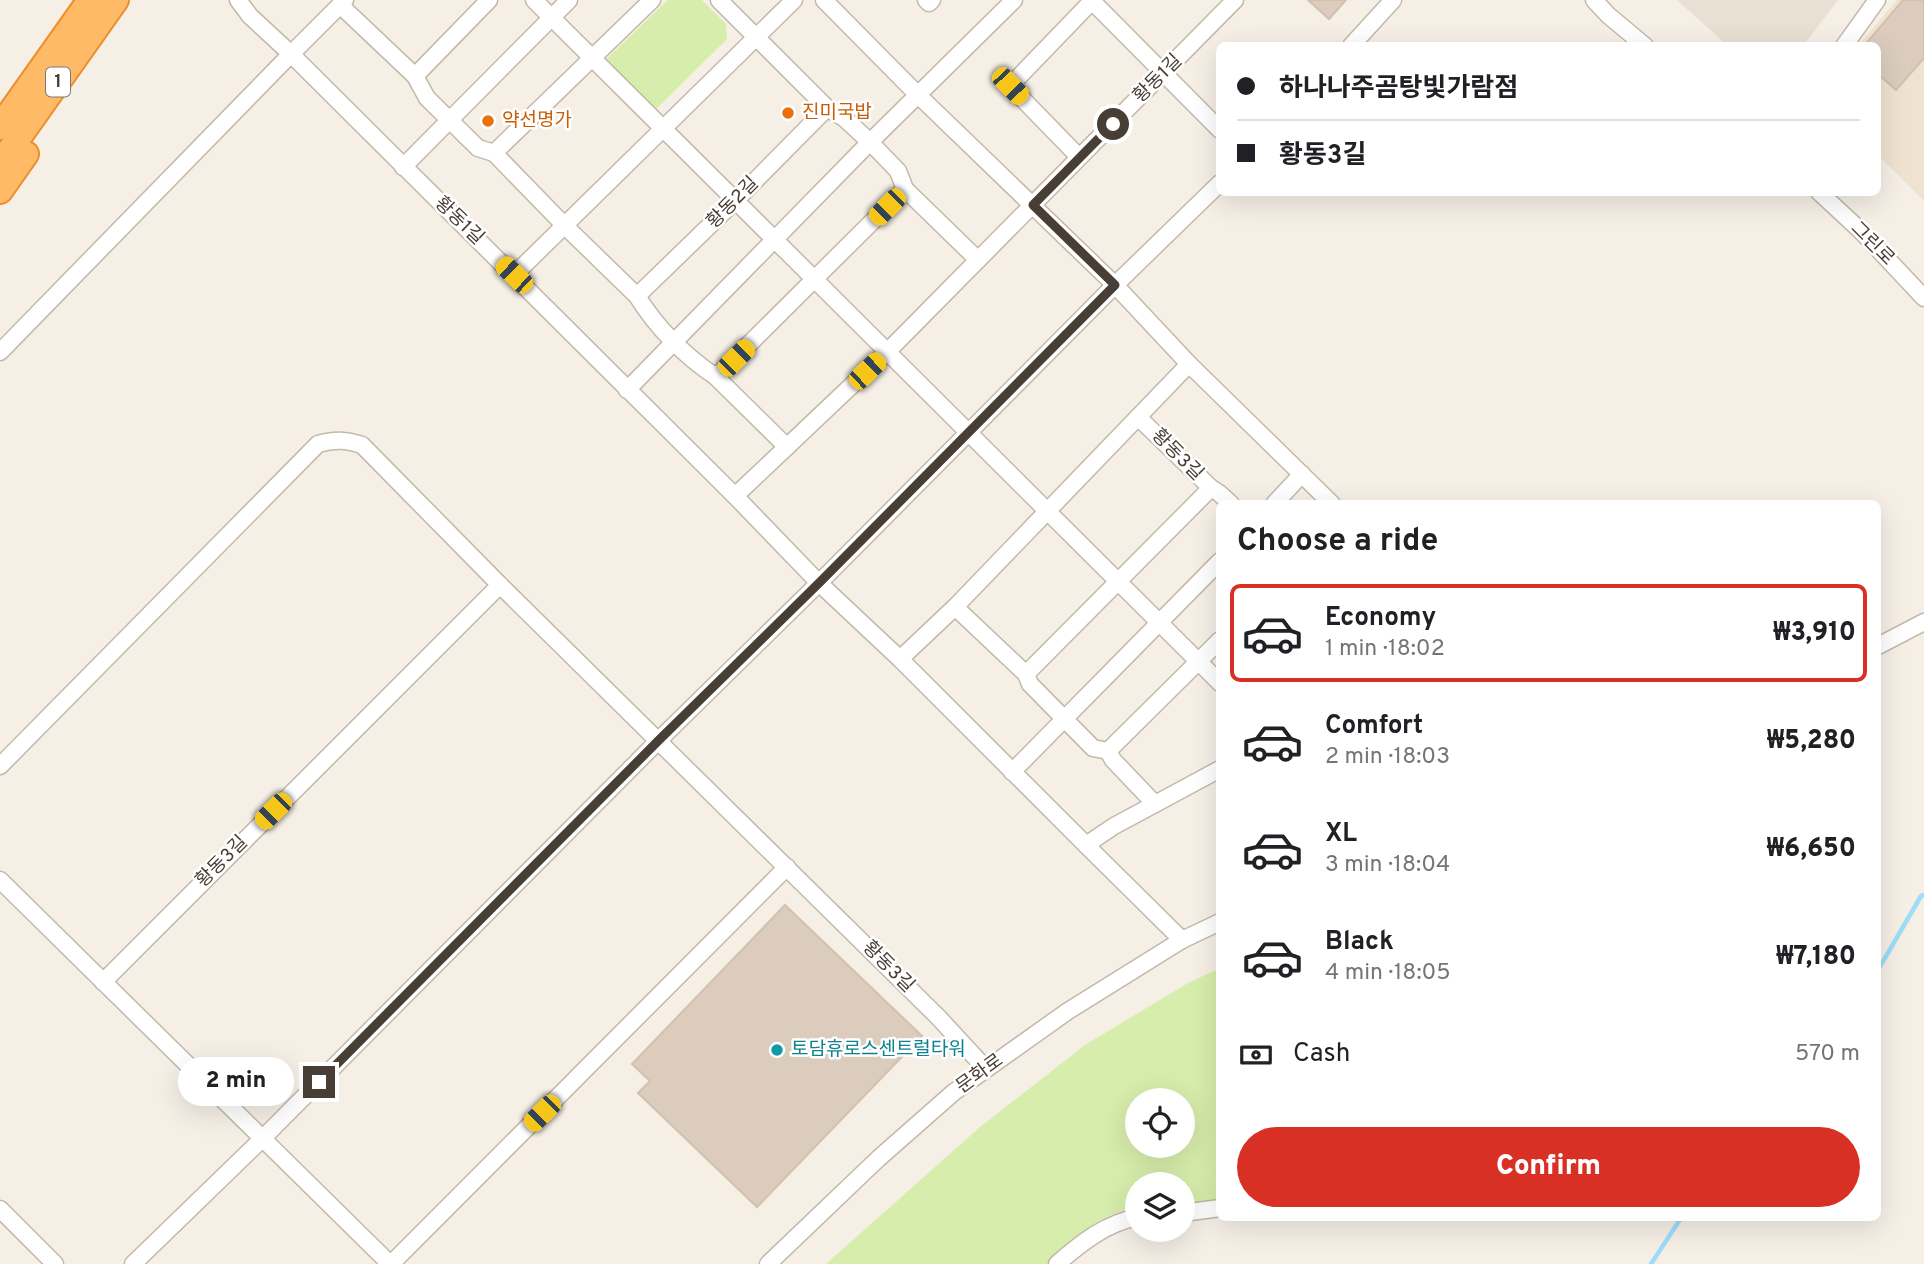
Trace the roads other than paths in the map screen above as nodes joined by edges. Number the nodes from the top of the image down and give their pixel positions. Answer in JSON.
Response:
{"nodes":[{"id":1,"x":90,"y":0,"type":"edge"},
{"id":2,"x":116,"y":0,"type":"edge"},
{"id":3,"x":238,"y":0,"type":"edge"},
{"id":4,"x":489,"y":0,"type":"edge"},
{"id":5,"x":534,"y":0,"type":"edge"},
{"id":6,"x":569,"y":0,"type":"edge"},
{"id":7,"x":652,"y":0,"type":"edge"},
{"id":8,"x":719,"y":0,"type":"edge"},
{"id":9,"x":794,"y":0,"type":"edge"},
{"id":10,"x":824,"y":0,"type":"edge"},
{"id":11,"x":926,"y":0,"type":"edge"},
{"id":12,"x":932,"y":0,"type":"edge"},
{"id":13,"x":1014,"y":0,"type":"edge"},
{"id":14,"x":1092,"y":0,"type":"edge"},
{"id":15,"x":1235,"y":0,"type":"edge"},
{"id":16,"x":1393,"y":0,"type":"edge"},
{"id":17,"x":1594,"y":0,"type":"edge"},
{"id":18,"x":1877,"y":0,"type":"edge"},
{"id":19,"x":343,"y":2,"type":"edge"},
{"id":20,"x":551,"y":18,"type":"junction"},
{"id":21,"x":94,"y":32,"type":"junction"},
{"id":22,"x":756,"y":37,"type":"junction"},
{"id":23,"x":1354,"y":42,"type":"edge"},
{"id":24,"x":1640,"y":42,"type":"edge"},
{"id":25,"x":1847,"y":42,"type":"edge"},
{"id":26,"x":291,"y":54,"type":"junction"},
{"id":27,"x":592,"y":58,"type":"junction"},
{"id":28,"x":1164,"y":74,"type":"junction"},
{"id":29,"x":415,"y":76,"type":"junction"},
{"id":30,"x":918,"y":95,"type":"junction"},
{"id":31,"x":827,"y":108,"type":"junction"},
{"id":32,"x":450,"y":120,"type":"junction"},
{"id":33,"x":1216,"y":126,"type":"edge"},
{"id":34,"x":0,"y":127,"type":"edge"},
{"id":35,"x":663,"y":130,"type":"junction"},
{"id":36,"x":870,"y":142,"type":"junction"},
{"id":37,"x":494,"y":153,"type":"junction"},
{"id":38,"x":1079,"y":157,"type":"junction"},
{"id":39,"x":0,"y":164,"type":"edge"},
{"id":40,"x":403,"y":167,"type":"junction"},
{"id":41,"x":1216,"y":187,"type":"edge"},
{"id":42,"x":905,"y":189,"type":"junction"},
{"id":43,"x":0,"y":191,"type":"edge"},
{"id":44,"x":1823,"y":196,"type":"edge"},
{"id":45,"x":736,"y":200,"type":"junction"},
{"id":46,"x":1033,"y":205,"type":"junction"},
{"id":47,"x":565,"y":226,"type":"junction"},
{"id":48,"x":775,"y":240,"type":"junction"},
{"id":49,"x":978,"y":260,"type":"junction"},
{"id":50,"x":514,"y":275,"type":"junction"},
{"id":51,"x":814,"y":280,"type":"junction"},
{"id":52,"x":1115,"y":285,"type":"junction"},
{"id":53,"x":637,"y":296,"type":"junction"},
{"id":54,"x":1924,"y":298,"type":"edge"},
{"id":55,"x":674,"y":342,"type":"junction"},
{"id":56,"x":0,"y":352,"type":"edge"},
{"id":57,"x":887,"y":352,"type":"junction"},
{"id":58,"x":1189,"y":364,"type":"junction"},
{"id":59,"x":716,"y":377,"type":"junction"},
{"id":60,"x":627,"y":390,"type":"junction"},
{"id":61,"x":1138,"y":417,"type":"junction"},
{"id":62,"x":968,"y":433,"type":"junction"},
{"id":63,"x":787,"y":447,"type":"junction"},
{"id":64,"x":1302,"y":474,"type":"junction"},
{"id":65,"x":1211,"y":488,"type":"junction"},
{"id":66,"x":735,"y":496,"type":"junction"},
{"id":67,"x":1227,"y":500,"type":"edge"},
{"id":68,"x":1278,"y":500,"type":"edge"},
{"id":69,"x":1328,"y":500,"type":"edge"},
{"id":70,"x":1047,"y":512,"type":"junction"},
{"id":71,"x":1216,"y":565,"type":"edge"},
{"id":72,"x":1118,"y":582,"type":"junction"},
{"id":73,"x":819,"y":583,"type":"junction"},
{"id":74,"x":499,"y":584,"type":"junction"},
{"id":75,"x":955,"y":607,"type":"junction"},
{"id":76,"x":1924,"y":622,"type":"edge"},
{"id":77,"x":1159,"y":624,"type":"junction"},
{"id":78,"x":1216,"y":644,"type":"edge"},
{"id":79,"x":1881,"y":644,"type":"edge"},
{"id":80,"x":900,"y":659,"type":"junction"},
{"id":81,"x":1199,"y":661,"type":"junction"},
{"id":82,"x":1026,"y":674,"type":"junction"},
{"id":83,"x":1216,"y":678,"type":"edge"},
{"id":84,"x":1065,"y":719,"type":"junction"},
{"id":85,"x":659,"y":740,"type":"junction"},
{"id":86,"x":1108,"y":751,"type":"junction"},
{"id":87,"x":0,"y":766,"type":"edge"},
{"id":88,"x":1216,"y":771,"type":"edge"},
{"id":89,"x":1012,"y":772,"type":"junction"},
{"id":90,"x":1155,"y":804,"type":"junction"},
{"id":91,"x":1086,"y":845,"type":"junction"},
{"id":92,"x":787,"y":867,"type":"junction"},
{"id":93,"x":0,"y":880,"type":"edge"},
{"id":94,"x":1216,"y":924,"type":"edge"},
{"id":95,"x":1182,"y":940,"type":"junction"},
{"id":96,"x":103,"y":982,"type":"junction"},
{"id":97,"x":986,"y":1069,"type":"junction"},
{"id":98,"x":262,"y":1139,"type":"junction"},
{"id":99,"x":0,"y":1209,"type":"edge"},
{"id":100,"x":1216,"y":1209,"type":"edge"},
{"id":101,"x":1195,"y":1211,"type":"edge"},
{"id":102,"x":1125,"y":1222,"type":"edge"},
{"id":103,"x":55,"y":1264,"type":"edge"},
{"id":104,"x":133,"y":1264,"type":"edge"},
{"id":105,"x":391,"y":1264,"type":"edge"},
{"id":106,"x":768,"y":1264,"type":"edge"},
{"id":107,"x":1057,"y":1264,"type":"edge"}],
"edges":[{"from":1,"to":34,"type":"highway","number":"1"},
{"from":2,"to":21,"type":"highway","number":"1"},
{"from":3,"to":26,"type":"street","name":"황동1길"},
{"from":4,"to":29,"type":"street"},
{"from":5,"to":20,"type":"street"},
{"from":6,"to":20,"type":"street"},
{"from":7,"to":27,"type":"street"},
{"from":8,"to":22,"type":"street"},
{"from":9,"to":22,"type":"street"},
{"from":10,"to":30,"type":"street"},
{"from":11,"to":12,"type":"street"},
{"from":13,"to":30,"type":"street"},
{"from":14,"to":28,"type":"street"},
{"from":14,"to":38,"type":"street"},
{"from":15,"to":28,"type":"street","name":"황동1길"},
{"from":16,"to":23,"type":"street"},
{"from":17,"to":24,"type":"street"},
{"from":18,"to":25,"type":"street"},
{"from":19,"to":26,"type":"street"},
{"from":19,"to":29,"type":"street"},
{"from":20,"to":27,"type":"street"},
{"from":20,"to":32,"type":"street"},
{"from":21,"to":39,"type":"highway","number":"1"},
{"from":21,"to":43,"type":"highway"},
{"from":22,"to":31,"type":"street"},
{"from":22,"to":35,"type":"street"},
{"from":26,"to":40,"type":"street","name":"황동1길"},
{"from":26,"to":56,"type":"street"},
{"from":27,"to":35,"type":"street"},
{"from":27,"to":37,"type":"street"},
{"from":28,"to":33,"type":"street"},
{"from":28,"to":38,"type":"street","name":"황동1길"},
{"from":29,"to":32,"type":"street"},
{"from":30,"to":36,"type":"street"},
{"from":30,"to":46,"type":"street"},
{"from":31,"to":36,"type":"street"},
{"from":31,"to":45,"type":"street","name":"황동2길"},
{"from":32,"to":37,"type":"street"},
{"from":32,"to":40,"type":"street"},
{"from":35,"to":45,"type":"street"},
{"from":35,"to":47,"type":"street"},
{"from":36,"to":42,"type":"street"},
{"from":36,"to":48,"type":"street"},
{"from":37,"to":47,"type":"street"},
{"from":38,"to":46,"type":"street","name":"황동1길"},
{"from":40,"to":50,"type":"street","name":"황동1길"},
{"from":41,"to":52,"type":"street"},
{"from":42,"to":49,"type":"street"},
{"from":42,"to":51,"type":"street"},
{"from":44,"to":54,"type":"street","name":"그린로"},
{"from":45,"to":48,"type":"street"},
{"from":45,"to":53,"type":"street","name":"황동2길"},
{"from":46,"to":49,"type":"street","name":"황동1길"},
{"from":46,"to":52,"type":"street"},
{"from":47,"to":50,"type":"street"},
{"from":47,"to":53,"type":"street"},
{"from":48,"to":51,"type":"street"},
{"from":48,"to":55,"type":"street"},
{"from":49,"to":57,"type":"street","name":"황동1길"},
{"from":50,"to":60,"type":"street","name":"황동1길"},
{"from":51,"to":57,"type":"street"},
{"from":51,"to":59,"type":"street"},
{"from":52,"to":58,"type":"street"},
{"from":52,"to":62,"type":"street"},
{"from":53,"to":55,"type":"street"},
{"from":55,"to":59,"type":"street"},
{"from":55,"to":60,"type":"street"},
{"from":57,"to":62,"type":"street"},
{"from":57,"to":63,"type":"street","name":"황동1길"},
{"from":58,"to":61,"type":"street"},
{"from":58,"to":64,"type":"street"},
{"from":59,"to":63,"type":"street"},
{"from":60,"to":66,"type":"street","name":"황동1길"},
{"from":61,"to":65,"type":"street","name":"황동3길"},
{"from":61,"to":70,"type":"street","name":"황동3길"},
{"from":62,"to":70,"type":"street"},
{"from":62,"to":73,"type":"street"},
{"from":63,"to":66,"type":"street","name":"황동1길"},
{"from":64,"to":68,"type":"street"},
{"from":64,"to":69,"type":"street"},
{"from":65,"to":67,"type":"street"},
{"from":65,"to":72,"type":"street","name":"황동3길"},
{"from":66,"to":73,"type":"street","name":"황동1길"},
{"from":70,"to":72,"type":"street"},
{"from":70,"to":75,"type":"street","name":"황동3길"},
{"from":71,"to":77,"type":"street"},
{"from":72,"to":77,"type":"street"},
{"from":72,"to":82,"type":"street","name":"황동3길"},
{"from":73,"to":80,"type":"street"},
{"from":73,"to":85,"type":"street"},
{"from":74,"to":85,"type":"street","name":"황동3길"},
{"from":74,"to":87,"type":"street","name":"황동3길"},
{"from":74,"to":96,"type":"street","name":"황동3길"},
{"from":75,"to":80,"type":"street","name":"황동3길"},
{"from":75,"to":82,"type":"street"},
{"from":76,"to":79,"type":"street"},
{"from":77,"to":81,"type":"street"},
{"from":77,"to":84,"type":"street"},
{"from":78,"to":81,"type":"street"},
{"from":80,"to":89,"type":"street"},
{"from":81,"to":83,"type":"street"},
{"from":81,"to":86,"type":"street"},
{"from":82,"to":84,"type":"street"},
{"from":84,"to":86,"type":"street"},
{"from":84,"to":89,"type":"street"},
{"from":85,"to":92,"type":"street","name":"황동3길"},
{"from":85,"to":98,"type":"street"},
{"from":86,"to":90,"type":"street"},
{"from":88,"to":90,"type":"street"},
{"from":89,"to":91,"type":"street"},
{"from":90,"to":91,"type":"street"},
{"from":91,"to":95,"type":"street"},
{"from":92,"to":97,"type":"street","name":"황동3길"},
{"from":92,"to":105,"type":"street"},
{"from":93,"to":96,"type":"street"},
{"from":94,"to":95,"type":"street","name":"문화로"},
{"from":95,"to":97,"type":"street","name":"문화로"},
{"from":96,"to":98,"type":"street"},
{"from":97,"to":106,"type":"street","name":"문화로"},
{"from":98,"to":104,"type":"street"},
{"from":98,"to":105,"type":"street"},
{"from":99,"to":103,"type":"street"},
{"from":100,"to":101,"type":"street"},
{"from":102,"to":107,"type":"street"}]}
